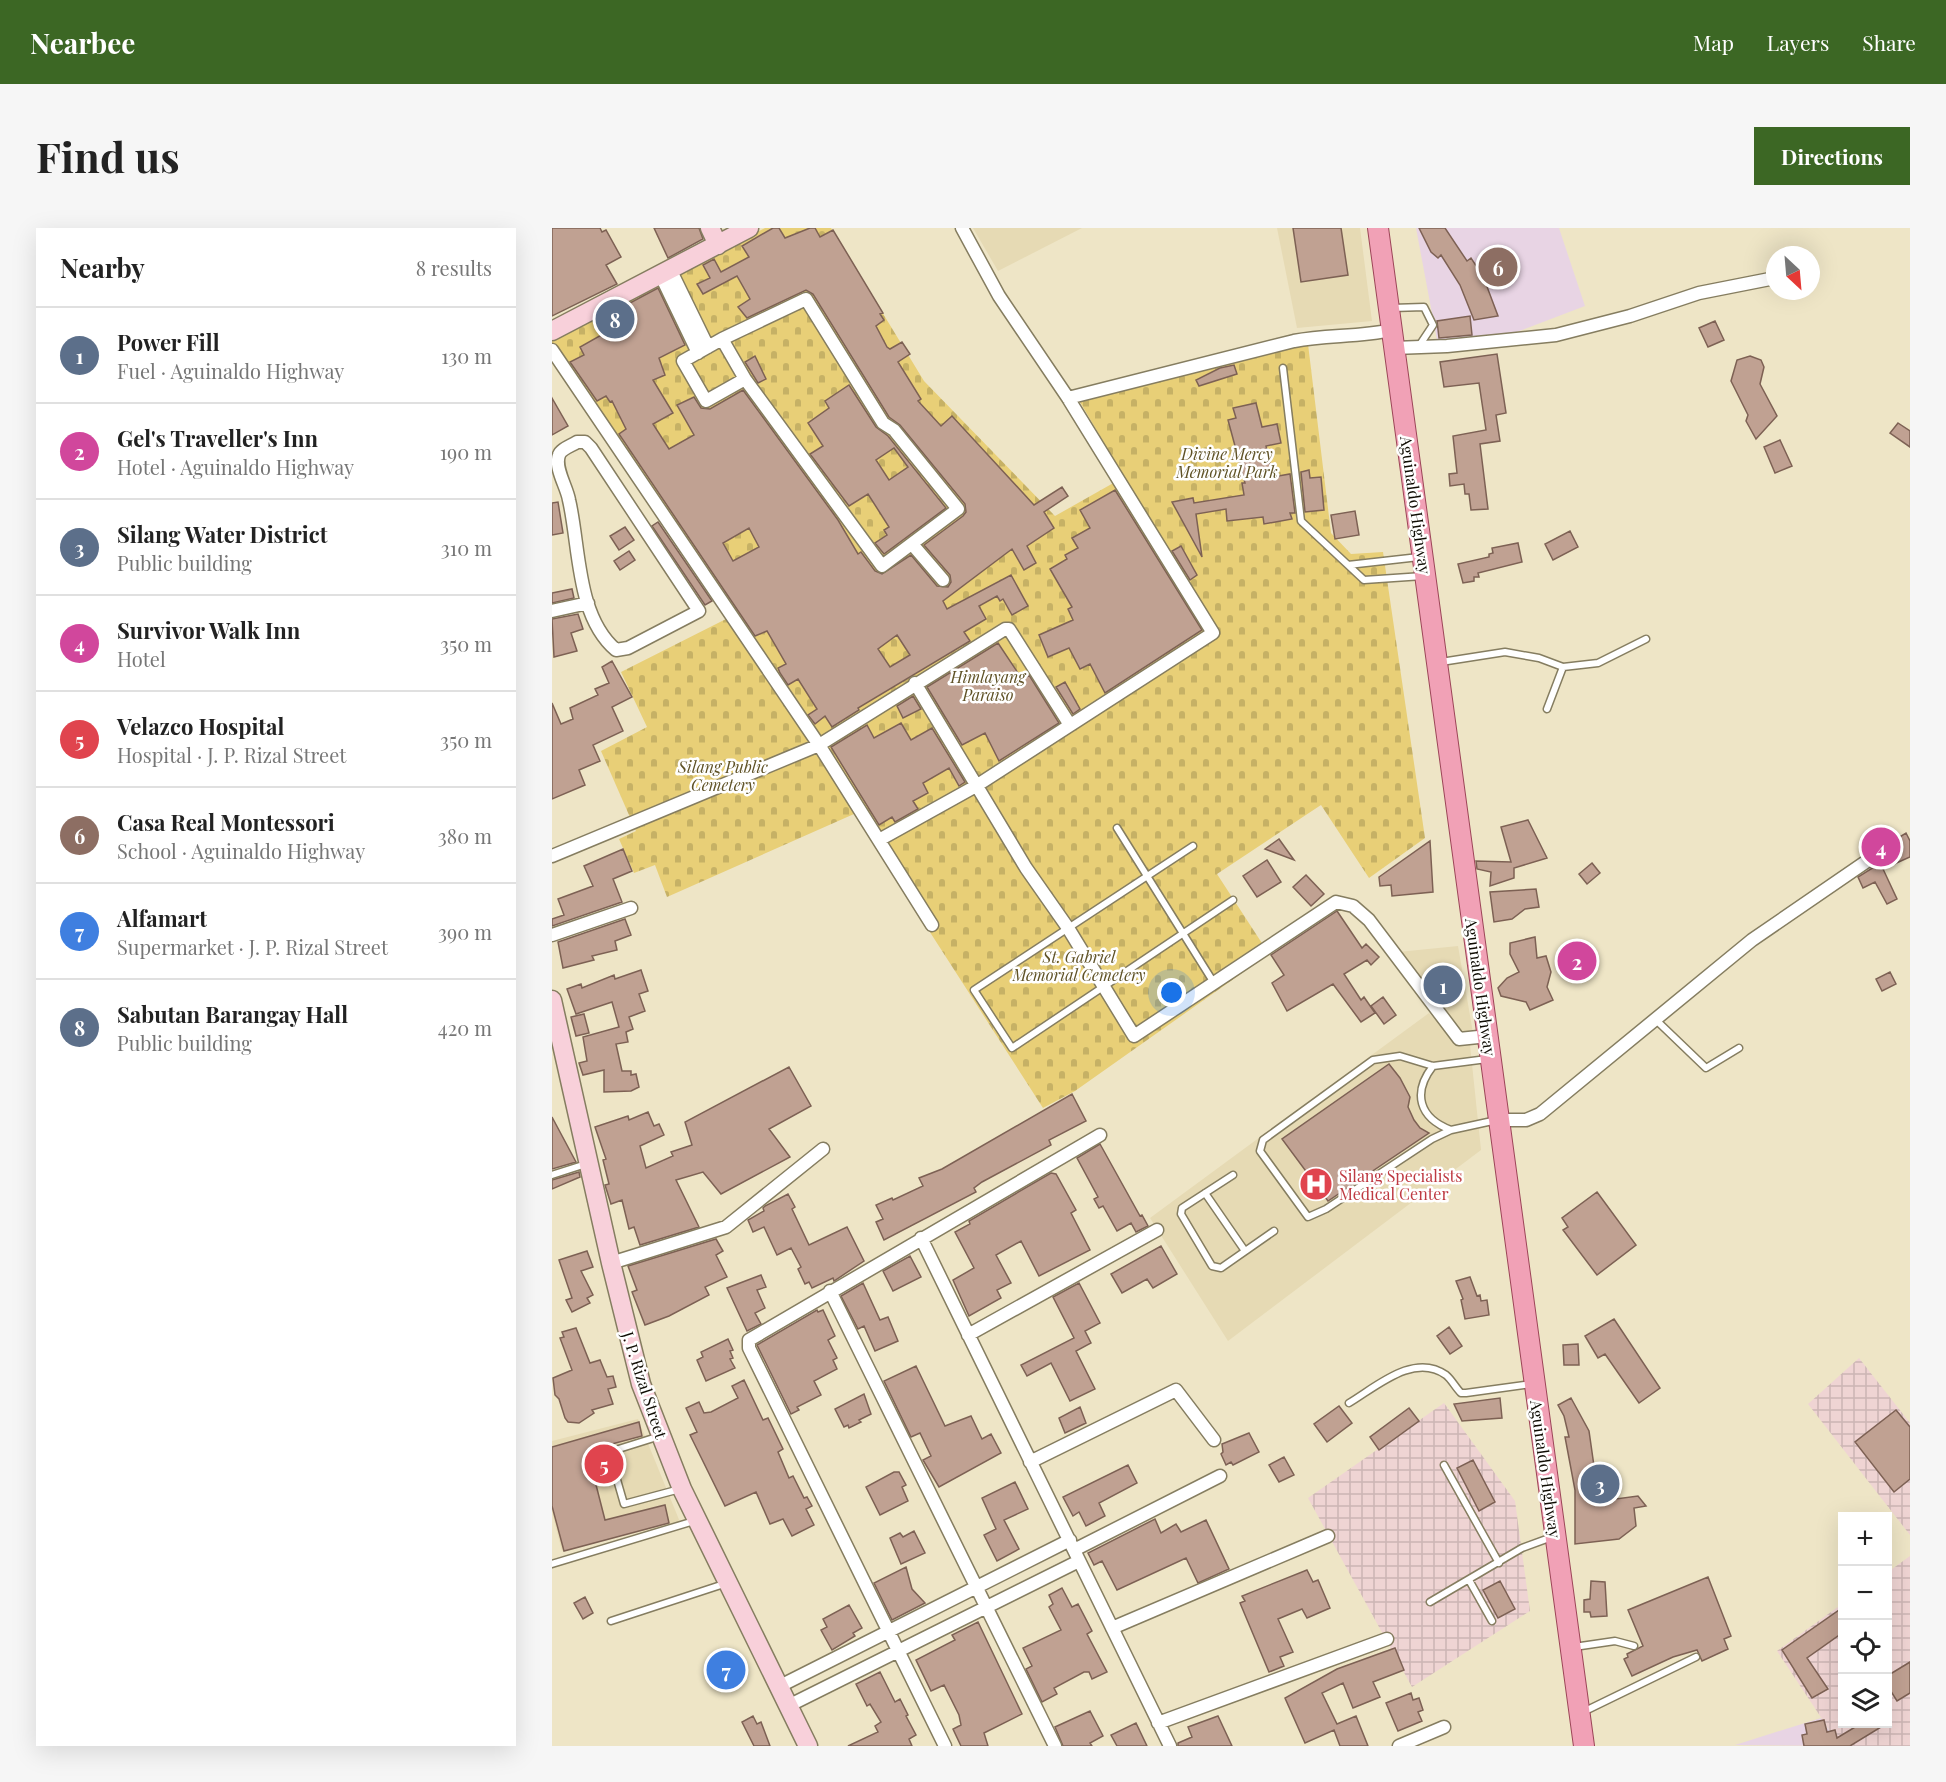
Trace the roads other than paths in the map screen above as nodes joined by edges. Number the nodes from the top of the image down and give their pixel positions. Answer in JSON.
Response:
{"nodes":[{"id":1,"x":749,"y":228,"type":"edge"},
{"id":2,"x":962,"y":228,"type":"edge"},
{"id":3,"x":1378,"y":228,"type":"edge"},
{"id":4,"x":714,"y":236,"type":"edge"},
{"id":5,"x":665,"y":272,"type":"junction"},
{"id":6,"x":1766,"y":280,"type":"edge"},
{"id":7,"x":1389,"y":308,"type":"junction"},
{"id":8,"x":552,"y":332,"type":"edge"},
{"id":9,"x":722,"y":339,"type":"junction"},
{"id":10,"x":1393,"y":339,"type":"junction"},
{"id":11,"x":1419,"y":346,"type":"junction"},
{"id":12,"x":552,"y":350,"type":"edge"},
{"id":13,"x":703,"y":350,"type":"junction"},
{"id":14,"x":1283,"y":368,"type":"dead end"},
{"id":15,"x":745,"y":379,"type":"junction"},
{"id":16,"x":1068,"y":398,"type":"junction"},
{"id":17,"x":912,"y":544,"type":"junction"},
{"id":18,"x":1348,"y":565,"type":"junction"},
{"id":19,"x":1424,"y":566,"type":"junction"},
{"id":20,"x":943,"y":580,"type":"dead end"},
{"id":21,"x":588,"y":603,"type":"junction"},
{"id":22,"x":552,"y":611,"type":"edge"},
{"id":23,"x":1646,"y":639,"type":"dead end"},
{"id":24,"x":1437,"y":662,"type":"junction"},
{"id":25,"x":1563,"y":667,"type":"junction"},
{"id":26,"x":915,"y":683,"type":"junction"},
{"id":27,"x":1547,"y":709,"type":"dead end"},
{"id":28,"x":1070,"y":725,"type":"junction"},
{"id":29,"x":819,"y":745,"type":"junction"},
{"id":30,"x":976,"y":786,"type":"junction"},
{"id":31,"x":1117,"y":828,"type":"dead end"},
{"id":32,"x":879,"y":840,"type":"junction"},
{"id":33,"x":1193,"y":846,"type":"dead end"},
{"id":34,"x":552,"y":856,"type":"edge"},
{"id":35,"x":1870,"y":859,"type":"dead end"},
{"id":36,"x":1147,"y":876,"type":"junction"},
{"id":37,"x":1233,"y":900,"type":"dead end"},
{"id":38,"x":631,"y":908,"type":"dead end"},
{"id":39,"x":932,"y":925,"type":"dead end"},
{"id":40,"x":1068,"y":928,"type":"junction"},
{"id":41,"x":1183,"y":933,"type":"junction"},
{"id":42,"x":552,"y":935,"type":"edge"},
{"id":43,"x":1214,"y":982,"type":"junction"},
{"id":44,"x":1104,"y":987,"type":"junction"},
{"id":45,"x":552,"y":1000,"type":"edge"},
{"id":46,"x":1656,"y":1020,"type":"junction"},
{"id":47,"x":1488,"y":1036,"type":"junction"},
{"id":48,"x":1739,"y":1048,"type":"dead end"},
{"id":49,"x":1491,"y":1059,"type":"junction"},
{"id":50,"x":1433,"y":1066,"type":"junction"},
{"id":51,"x":1499,"y":1120,"type":"junction"},
{"id":52,"x":1451,"y":1130,"type":"junction"},
{"id":53,"x":1100,"y":1135,"type":"dead end"},
{"id":54,"x":823,"y":1149,"type":"dead end"},
{"id":55,"x":589,"y":1162,"type":"junction"},
{"id":56,"x":552,"y":1175,"type":"edge"},
{"id":57,"x":1233,"y":1175,"type":"dead end"},
{"id":58,"x":1205,"y":1192,"type":"junction"},
{"id":59,"x":1157,"y":1230,"type":"dead end"},
{"id":60,"x":1274,"y":1231,"type":"dead end"},
{"id":61,"x":921,"y":1238,"type":"junction"},
{"id":62,"x":1245,"y":1251,"type":"junction"},
{"id":63,"x":611,"y":1263,"type":"junction"},
{"id":64,"x":830,"y":1291,"type":"junction"},
{"id":65,"x":968,"y":1335,"type":"junction"},
{"id":66,"x":1535,"y":1383,"type":"junction"},
{"id":67,"x":1349,"y":1403,"type":"dead end"},
{"id":68,"x":661,"y":1436,"type":"junction"},
{"id":69,"x":1214,"y":1440,"type":"dead end"},
{"id":70,"x":1030,"y":1462,"type":"junction"},
{"id":71,"x":1444,"y":1465,"type":"dead end"},
{"id":72,"x":1220,"y":1476,"type":"dead end"},
{"id":73,"x":682,"y":1489,"type":"junction"},
{"id":74,"x":697,"y":1520,"type":"junction"},
{"id":75,"x":1328,"y":1536,"type":"dead end"},
{"id":76,"x":1556,"y":1536,"type":"junction"},
{"id":77,"x":1074,"y":1550,"type":"junction"},
{"id":78,"x":1499,"y":1563,"type":"junction"},
{"id":79,"x":552,"y":1564,"type":"edge"},
{"id":80,"x":1469,"y":1580,"type":"junction"},
{"id":81,"x":727,"y":1583,"type":"junction"},
{"id":82,"x":977,"y":1587,"type":"junction"},
{"id":83,"x":1431,"y":1602,"type":"dead end"},
{"id":84,"x":987,"y":1607,"type":"junction"},
{"id":85,"x":611,"y":1621,"type":"dead end"},
{"id":86,"x":1492,"y":1621,"type":"dead end"},
{"id":87,"x":1112,"y":1628,"type":"junction"},
{"id":88,"x":890,"y":1631,"type":"junction"},
{"id":89,"x":1387,"y":1639,"type":"dead end"},
{"id":90,"x":1634,"y":1646,"type":"dead end"},
{"id":91,"x":1571,"y":1648,"type":"junction"},
{"id":92,"x":899,"y":1651,"type":"junction"},
{"id":93,"x":1696,"y":1657,"type":"dead end"},
{"id":94,"x":778,"y":1687,"type":"junction"},
{"id":95,"x":788,"y":1706,"type":"junction"},
{"id":96,"x":1580,"y":1713,"type":"junction"},
{"id":97,"x":1158,"y":1723,"type":"junction"},
{"id":98,"x":1444,"y":1727,"type":"dead end"},
{"id":99,"x":808,"y":1746,"type":"edge"},
{"id":100,"x":945,"y":1746,"type":"edge"},
{"id":101,"x":1055,"y":1746,"type":"edge"},
{"id":102,"x":1170,"y":1746,"type":"edge"},
{"id":103,"x":1399,"y":1746,"type":"edge"},
{"id":104,"x":1584,"y":1746,"type":"edge"}],
"edges":[{"from":1,"to":4,"type":"main road"},
{"from":2,"to":16,"type":"street"},
{"from":3,"to":7,"type":"main road","name":"Aguinaldo Highway"},
{"from":4,"to":5,"type":"main road"},
{"from":5,"to":8,"type":"main road"},
{"from":5,"to":13,"type":"street"},
{"from":6,"to":11,"type":"street"},
{"from":7,"to":10,"type":"main road","name":"Aguinaldo Highway"},
{"from":7,"to":11,"type":"lane"},
{"from":9,"to":13,"type":"street"},
{"from":9,"to":15,"type":"street"},
{"from":9,"to":17,"type":"street"},
{"from":10,"to":11,"type":"street"},
{"from":10,"to":16,"type":"street"},
{"from":10,"to":19,"type":"main road","name":"Aguinaldo Highway"},
{"from":12,"to":29,"type":"street"},
{"from":13,"to":15,"type":"street"},
{"from":14,"to":18,"type":"lane"},
{"from":15,"to":17,"type":"street"},
{"from":16,"to":28,"type":"street"},
{"from":17,"to":20,"type":"street"},
{"from":18,"to":19,"type":"lane"},
{"from":18,"to":19,"type":"lane"},
{"from":19,"to":24,"type":"main road","name":"Aguinaldo Highway"},
{"from":21,"to":21,"type":"street"},
{"from":21,"to":22,"type":"street"},
{"from":23,"to":25,"type":"lane"},
{"from":24,"to":25,"type":"lane"},
{"from":24,"to":47,"type":"main road","name":"Aguinaldo Highway"},
{"from":25,"to":27,"type":"lane"},
{"from":26,"to":28,"type":"street"},
{"from":26,"to":29,"type":"street"},
{"from":26,"to":30,"type":"street"},
{"from":28,"to":30,"type":"street"},
{"from":29,"to":32,"type":"street"},
{"from":29,"to":34,"type":"street"},
{"from":30,"to":32,"type":"street"},
{"from":30,"to":40,"type":"street"},
{"from":31,"to":36,"type":"lane"},
{"from":32,"to":39,"type":"street"},
{"from":33,"to":36,"type":"lane"},
{"from":35,"to":46,"type":"street"},
{"from":36,"to":40,"type":"lane"},
{"from":36,"to":41,"type":"lane"},
{"from":37,"to":41,"type":"lane"},
{"from":38,"to":42,"type":"street"},
{"from":40,"to":44,"type":"street"},
{"from":40,"to":44,"type":"lane"},
{"from":41,"to":43,"type":"lane"},
{"from":41,"to":44,"type":"lane"},
{"from":43,"to":44,"type":"street"},
{"from":43,"to":47,"type":"street"},
{"from":45,"to":55,"type":"main road","name":"J. P. Rizal Street"},
{"from":46,"to":48,"type":"lane"},
{"from":46,"to":51,"type":"street"},
{"from":47,"to":49,"type":"main road","name":"Aguinaldo Highway"},
{"from":49,"to":50,"type":"lane"},
{"from":49,"to":51,"type":"main road","name":"Aguinaldo Highway"},
{"from":50,"to":52,"type":"lane"},
{"from":50,"to":52,"type":"lane"},
{"from":51,"to":52,"type":"lane"},
{"from":51,"to":66,"type":"main road","name":"Aguinaldo Highway"},
{"from":53,"to":61,"type":"street"},
{"from":54,"to":63,"type":"street"},
{"from":55,"to":56,"type":"lane"},
{"from":55,"to":63,"type":"main road","name":"J. P. Rizal Street"},
{"from":57,"to":58,"type":"lane"},
{"from":58,"to":62,"type":"lane"},
{"from":58,"to":62,"type":"lane"},
{"from":59,"to":65,"type":"street"},
{"from":60,"to":62,"type":"lane"},
{"from":61,"to":64,"type":"street"},
{"from":61,"to":65,"type":"street"},
{"from":63,"to":68,"type":"main road","name":"J. P. Rizal Street"},
{"from":64,"to":82,"type":"street"},
{"from":64,"to":88,"type":"street"},
{"from":65,"to":70,"type":"street"},
{"from":66,"to":67,"type":"lane"},
{"from":66,"to":76,"type":"main road","name":"Aguinaldo Highway"},
{"from":68,"to":73,"type":"main road","name":"J. P. Rizal Street"},
{"from":68,"to":73,"type":"lane"},
{"from":69,"to":70,"type":"street"},
{"from":70,"to":77,"type":"street"},
{"from":71,"to":78,"type":"lane"},
{"from":72,"to":77,"type":"street"},
{"from":73,"to":74,"type":"main road","name":"J. P. Rizal Street"},
{"from":74,"to":79,"type":"lane"},
{"from":74,"to":81,"type":"main road","name":"J. P. Rizal Street"},
{"from":75,"to":87,"type":"street"},
{"from":76,"to":78,"type":"lane"},
{"from":76,"to":91,"type":"main road","name":"Aguinaldo Highway"},
{"from":77,"to":82,"type":"street"},
{"from":77,"to":84,"type":"street"},
{"from":77,"to":87,"type":"street"},
{"from":78,"to":80,"type":"lane"},
{"from":80,"to":83,"type":"lane"},
{"from":80,"to":86,"type":"lane"},
{"from":81,"to":85,"type":"lane"},
{"from":81,"to":94,"type":"main road","name":"J. P. Rizal Street"},
{"from":82,"to":84,"type":"street"},
{"from":82,"to":88,"type":"street"},
{"from":84,"to":92,"type":"street"},
{"from":84,"to":101,"type":"street"},
{"from":87,"to":97,"type":"street"},
{"from":88,"to":92,"type":"street"},
{"from":88,"to":94,"type":"street"},
{"from":89,"to":97,"type":"street"},
{"from":90,"to":91,"type":"lane"},
{"from":91,"to":96,"type":"main road","name":"Aguinaldo Highway"},
{"from":92,"to":95,"type":"street"},
{"from":92,"to":100,"type":"street"},
{"from":93,"to":96,"type":"lane"},
{"from":94,"to":95,"type":"main road","name":"J. P. Rizal Street"},
{"from":95,"to":99,"type":"main road","name":"J. P. Rizal Street"},
{"from":96,"to":104,"type":"main road","name":"Aguinaldo Highway"},
{"from":97,"to":102,"type":"street"},
{"from":98,"to":103,"type":"street"}]}
